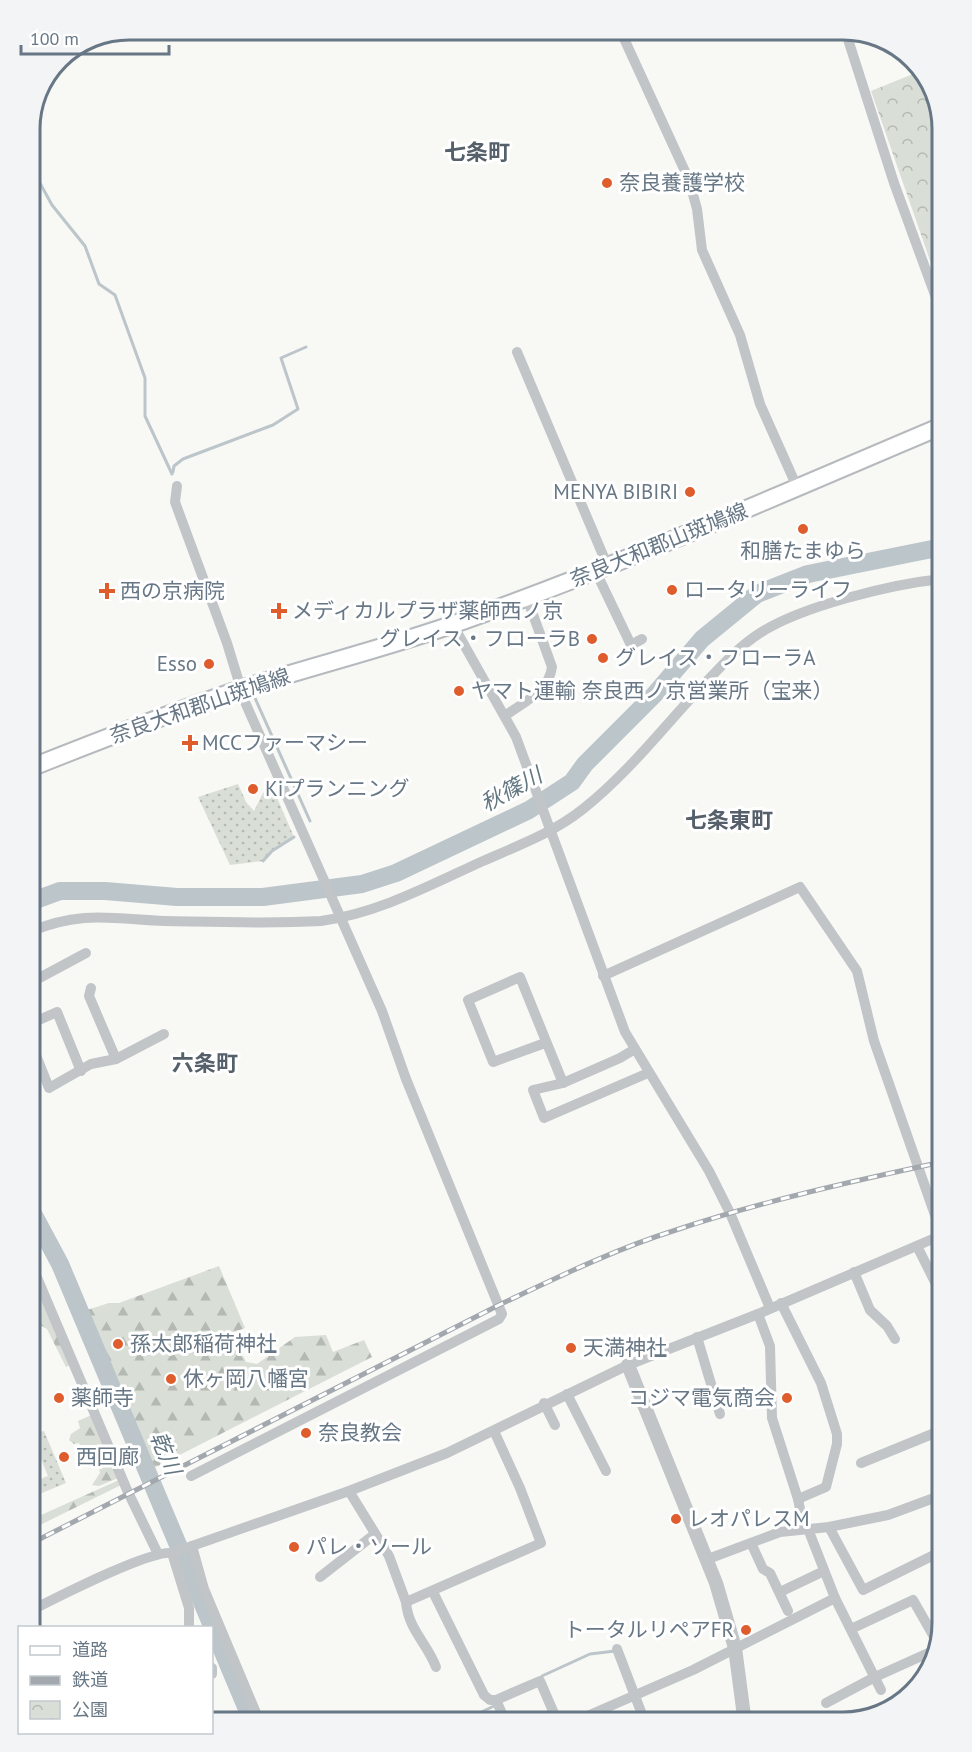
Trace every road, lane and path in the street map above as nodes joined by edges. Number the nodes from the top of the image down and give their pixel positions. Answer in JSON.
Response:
{"nodes":[{"id":1,"x":625,"y":41,"type":"edge"},
{"id":2,"x":848,"y":41,"type":"edge"},
{"id":3,"x":932,"y":287,"type":"edge"},
{"id":4,"x":517,"y":352,"type":"dead end"},
{"id":5,"x":932,"y":430,"type":"edge"},
{"id":6,"x":177,"y":486,"type":"dead end"},
{"id":7,"x":797,"y":488,"type":"junction"},
{"id":8,"x":602,"y":570,"type":"junction"},
{"id":9,"x":932,"y":581,"type":"edge"},
{"id":10,"x":527,"y":598,"type":"junction"},
{"id":11,"x":453,"y":625,"type":"junction"},
{"id":12,"x":642,"y":639,"type":"dead end"},
{"id":13,"x":241,"y":690,"type":"junction"},
{"id":14,"x":506,"y":715,"type":"junction"},
{"id":15,"x":41,"y":764,"type":"edge"},
{"id":16,"x":549,"y":826,"type":"junction"},
{"id":17,"x":340,"y":917,"type":"junction"},
{"id":18,"x":40,"y":928,"type":"edge"},
{"id":19,"x":86,"y":953,"type":"dead end"},
{"id":20,"x":603,"y":976,"type":"junction"},
{"id":21,"x":40,"y":977,"type":"edge"},
{"id":22,"x":91,"y":988,"type":"dead end"},
{"id":23,"x":40,"y":1019,"type":"edge"},
{"id":24,"x":164,"y":1034,"type":"dead end"},
{"id":25,"x":545,"y":1043,"type":"junction"},
{"id":26,"x":635,"y":1049,"type":"junction"},
{"id":27,"x":116,"y":1059,"type":"junction"},
{"id":28,"x":40,"y":1066,"type":"edge"},
{"id":29,"x":81,"y":1071,"type":"junction"},
{"id":30,"x":648,"y":1073,"type":"junction"},
{"id":31,"x":563,"y":1083,"type":"junction"},
{"id":32,"x":932,"y":1206,"type":"edge"},
{"id":33,"x":932,"y":1239,"type":"edge"},
{"id":34,"x":917,"y":1246,"type":"junction"},
{"id":35,"x":854,"y":1272,"type":"junction"},
{"id":36,"x":932,"y":1276,"type":"edge"},
{"id":37,"x":40,"y":1285,"type":"edge"},
{"id":38,"x":781,"y":1303,"type":"junction"},
{"id":39,"x":770,"y":1308,"type":"junction"},
{"id":40,"x":758,"y":1314,"type":"junction"},
{"id":41,"x":698,"y":1337,"type":"junction"},
{"id":42,"x":895,"y":1339,"type":"dead end"},
{"id":43,"x":628,"y":1365,"type":"junction"},
{"id":44,"x":567,"y":1394,"type":"junction"},
{"id":45,"x":544,"y":1403,"type":"junction"},
{"id":46,"x":720,"y":1414,"type":"dead end"},
{"id":47,"x":555,"y":1425,"type":"dead end"},
{"id":48,"x":494,"y":1431,"type":"junction"},
{"id":49,"x":932,"y":1434,"type":"edge"},
{"id":50,"x":861,"y":1463,"type":"dead end"},
{"id":51,"x":606,"y":1471,"type":"dead end"},
{"id":52,"x":191,"y":1476,"type":"dead end"},
{"id":53,"x":349,"y":1491,"type":"junction"},
{"id":54,"x":798,"y":1499,"type":"junction"},
{"id":55,"x":932,"y":1499,"type":"edge"},
{"id":56,"x":829,"y":1527,"type":"junction"},
{"id":57,"x":806,"y":1529,"type":"junction"},
{"id":58,"x":375,"y":1534,"type":"junction"},
{"id":59,"x":751,"y":1543,"type":"junction"},
{"id":60,"x":192,"y":1546,"type":"junction"},
{"id":61,"x":172,"y":1552,"type":"junction"},
{"id":62,"x":158,"y":1554,"type":"junction"},
{"id":63,"x":932,"y":1556,"type":"edge"},
{"id":64,"x":708,"y":1559,"type":"junction"},
{"id":65,"x":824,"y":1571,"type":"junction"},
{"id":66,"x":320,"y":1577,"type":"dead end"},
{"id":67,"x":433,"y":1592,"type":"junction"},
{"id":68,"x":780,"y":1592,"type":"junction"},
{"id":69,"x":835,"y":1599,"type":"junction"},
{"id":70,"x":406,"y":1602,"type":"junction"},
{"id":71,"x":40,"y":1606,"type":"edge"},
{"id":72,"x":788,"y":1611,"type":"dead end"},
{"id":73,"x":189,"y":1626,"type":"edge"},
{"id":74,"x":850,"y":1629,"type":"junction"},
{"id":75,"x":931,"y":1632,"type":"edge"},
{"id":76,"x":735,"y":1648,"type":"junction"},
{"id":77,"x":617,"y":1649,"type":"dead end"},
{"id":78,"x":926,"y":1654,"type":"edge"},
{"id":79,"x":436,"y":1667,"type":"dead end"},
{"id":80,"x":875,"y":1677,"type":"junction"},
{"id":81,"x":881,"y":1690,"type":"dead end"},
{"id":82,"x":636,"y":1696,"type":"junction"},
{"id":83,"x":496,"y":1700,"type":"junction"},
{"id":84,"x":826,"y":1703,"type":"dead end"},
{"id":85,"x":256,"y":1711,"type":"edge"},
{"id":86,"x":501,"y":1712,"type":"edge"},
{"id":87,"x":553,"y":1712,"type":"edge"},
{"id":88,"x":598,"y":1712,"type":"edge"},
{"id":89,"x":642,"y":1712,"type":"edge"},
{"id":90,"x":743,"y":1712,"type":"edge"}],
"edges":[{"from":1,"to":7,"type":"street"},
{"from":2,"to":3,"type":"street"},
{"from":4,"to":8,"type":"street"},
{"from":5,"to":7,"type":"main road","name":"奈良大和郡山斑鳩線"},
{"from":6,"to":13,"type":"street"},
{"from":7,"to":8,"type":"main road","name":"奈良大和郡山斑鳩線"},
{"from":8,"to":10,"type":"main road","name":"奈良大和郡山斑鳩線"},
{"from":8,"to":12,"type":"street"},
{"from":9,"to":16,"type":"street"},
{"from":10,"to":11,"type":"main road","name":"奈良大和郡山斑鳩線"},
{"from":10,"to":14,"type":"street"},
{"from":11,"to":13,"type":"main road","name":"奈良大和郡山斑鳩線"},
{"from":11,"to":14,"type":"street"},
{"from":13,"to":15,"type":"main road","name":"奈良大和郡山斑鳩線"},
{"from":13,"to":17,"type":"street"},
{"from":14,"to":16,"type":"street"},
{"from":16,"to":17,"type":"street"},
{"from":16,"to":20,"type":"street"},
{"from":17,"to":18,"type":"street"},
{"from":17,"to":52,"type":"street"},
{"from":19,"to":21,"type":"street"},
{"from":20,"to":26,"type":"street"},
{"from":20,"to":32,"type":"street"},
{"from":22,"to":27,"type":"street"},
{"from":23,"to":29,"type":"street"},
{"from":24,"to":27,"type":"street"},
{"from":25,"to":25,"type":"street"},
{"from":25,"to":31,"type":"street"},
{"from":26,"to":30,"type":"street"},
{"from":26,"to":31,"type":"street"},
{"from":27,"to":29,"type":"street"},
{"from":28,"to":29,"type":"street"},
{"from":30,"to":31,"type":"street"},
{"from":30,"to":39,"type":"street"},
{"from":33,"to":34,"type":"street"},
{"from":34,"to":35,"type":"street"},
{"from":34,"to":36,"type":"street"},
{"from":35,"to":38,"type":"street"},
{"from":35,"to":42,"type":"street"},
{"from":37,"to":62,"type":"street"},
{"from":38,"to":39,"type":"street"},
{"from":38,"to":54,"type":"street"},
{"from":39,"to":40,"type":"street"},
{"from":40,"to":41,"type":"street"},
{"from":40,"to":54,"type":"street"},
{"from":41,"to":43,"type":"street"},
{"from":41,"to":46,"type":"street"},
{"from":43,"to":44,"type":"street"},
{"from":43,"to":64,"type":"street"},
{"from":44,"to":45,"type":"street"},
{"from":44,"to":51,"type":"street"},
{"from":45,"to":47,"type":"street"},
{"from":45,"to":48,"type":"street"},
{"from":48,"to":53,"type":"street"},
{"from":48,"to":67,"type":"street"},
{"from":49,"to":50,"type":"street"},
{"from":53,"to":58,"type":"street"},
{"from":53,"to":60,"type":"street"},
{"from":54,"to":57,"type":"street"},
{"from":55,"to":56,"type":"street"},
{"from":56,"to":57,"type":"street"},
{"from":56,"to":63,"type":"street"},
{"from":57,"to":59,"type":"street"},
{"from":57,"to":65,"type":"street"},
{"from":58,"to":66,"type":"street"},
{"from":58,"to":70,"type":"street"},
{"from":59,"to":64,"type":"street"},
{"from":59,"to":68,"type":"street"},
{"from":60,"to":61,"type":"street"},
{"from":60,"to":85,"type":"street"},
{"from":61,"to":62,"type":"street"},
{"from":61,"to":73,"type":"street"},
{"from":62,"to":71,"type":"street"},
{"from":64,"to":76,"type":"street"},
{"from":65,"to":68,"type":"street"},
{"from":65,"to":69,"type":"street"},
{"from":67,"to":70,"type":"street"},
{"from":67,"to":83,"type":"street"},
{"from":68,"to":72,"type":"street"},
{"from":69,"to":74,"type":"street"},
{"from":69,"to":76,"type":"street"},
{"from":70,"to":79,"type":"street"},
{"from":74,"to":75,"type":"street"},
{"from":74,"to":80,"type":"street"},
{"from":76,"to":82,"type":"street"},
{"from":76,"to":90,"type":"street"},
{"from":77,"to":82,"type":"street"},
{"from":78,"to":80,"type":"street"},
{"from":80,"to":81,"type":"street"},
{"from":80,"to":84,"type":"street"},
{"from":82,"to":88,"type":"street"},
{"from":82,"to":89,"type":"street"},
{"from":83,"to":86,"type":"street"},
{"from":83,"to":87,"type":"street"}]}
